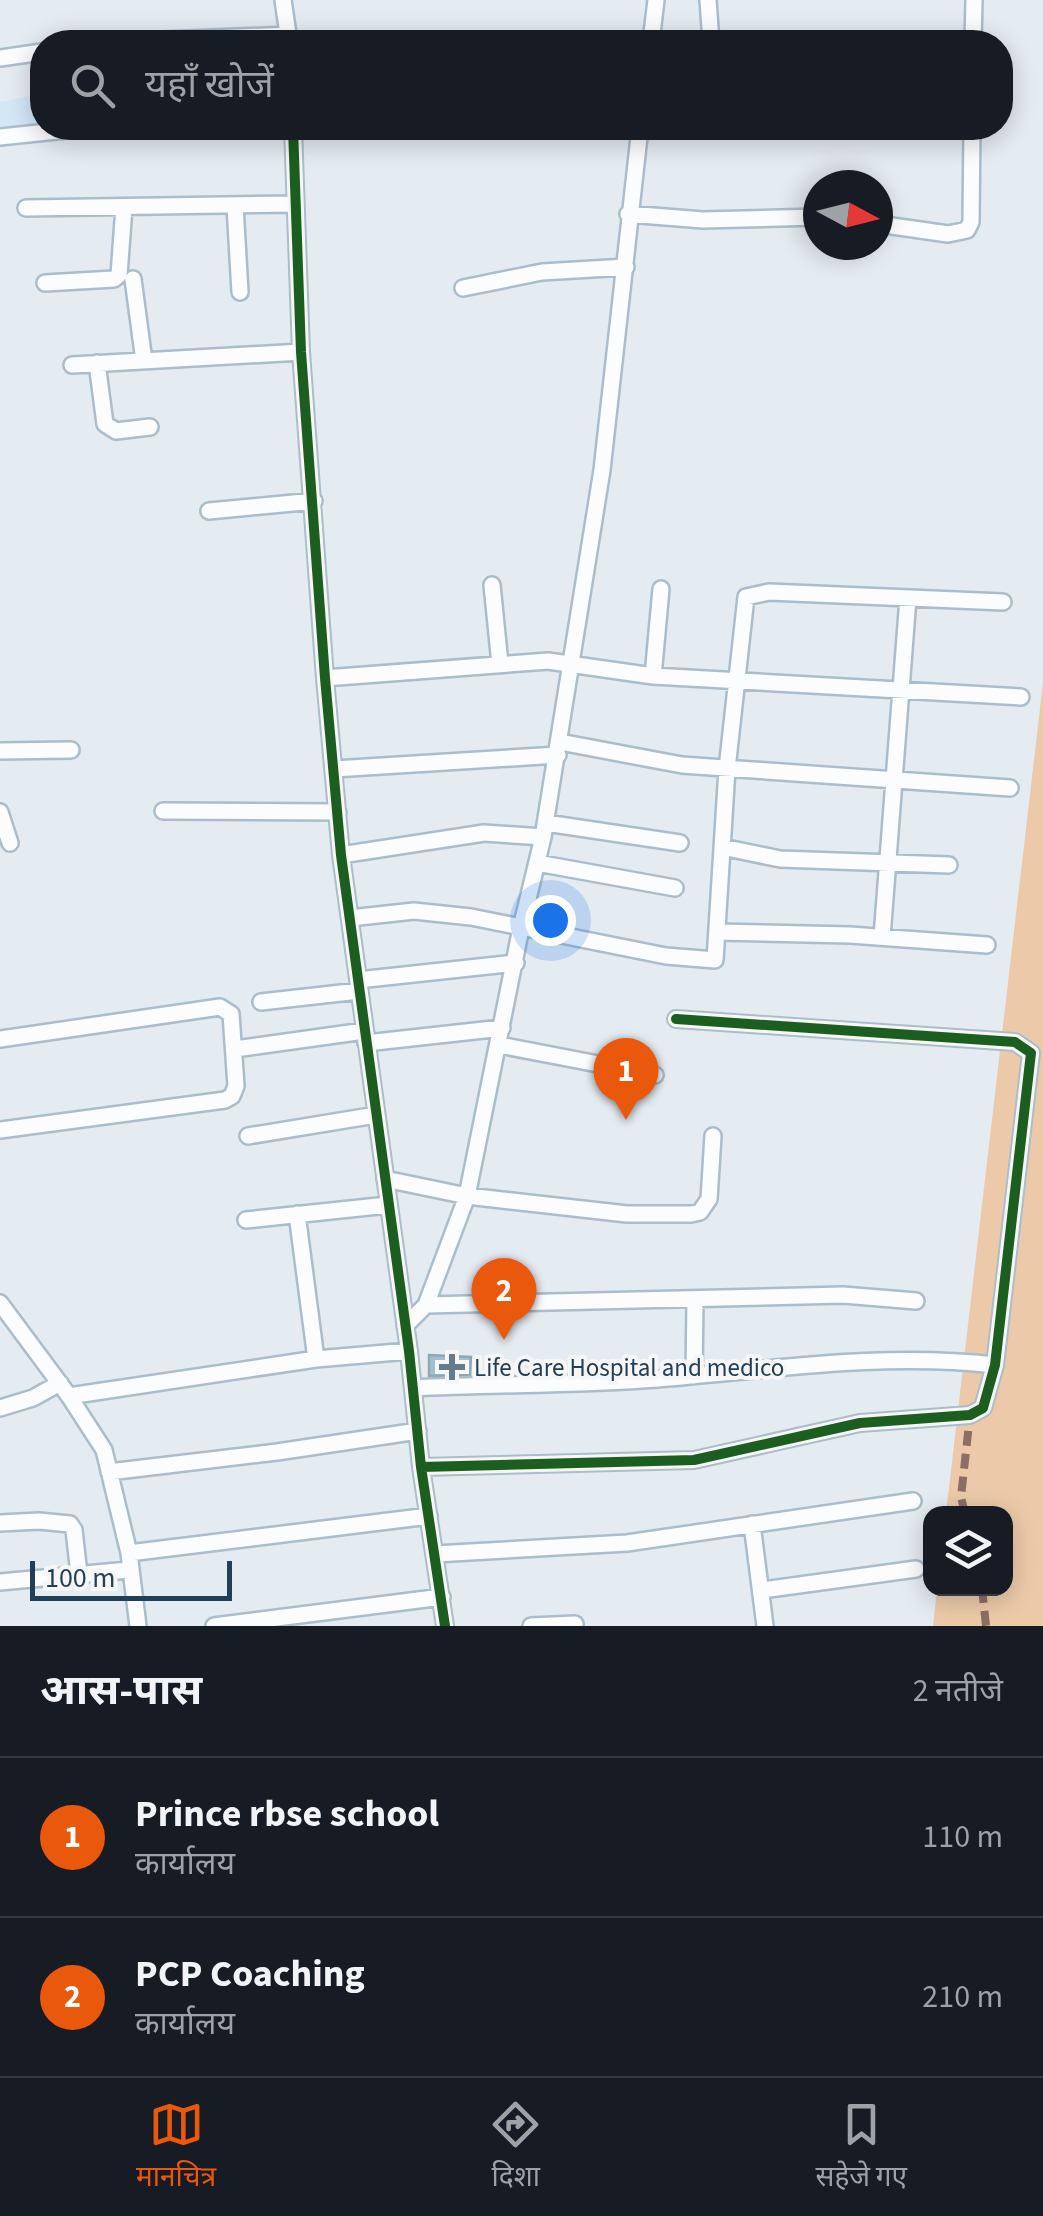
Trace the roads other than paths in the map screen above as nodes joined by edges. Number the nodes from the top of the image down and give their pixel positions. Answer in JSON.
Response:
{"nodes":[{"id":1,"x":283,"y":0,"type":"edge"},
{"id":2,"x":656,"y":0,"type":"edge"},
{"id":3,"x":708,"y":0,"type":"edge"},
{"id":4,"x":974,"y":0,"type":"edge"},
{"id":5,"x":288,"y":30,"type":"edge"},
{"id":6,"x":652,"y":30,"type":"edge"},
{"id":7,"x":709,"y":30,"type":"edge"},
{"id":8,"x":973,"y":30,"type":"edge"},
{"id":9,"x":30,"y":54,"type":"edge"},
{"id":10,"x":0,"y":58,"type":"edge"},
{"id":11,"x":30,"y":134,"type":"edge"},
{"id":12,"x":0,"y":137,"type":"edge"},
{"id":13,"x":293,"y":140,"type":"edge"},
{"id":14,"x":638,"y":140,"type":"edge"},
{"id":15,"x":972,"y":140,"type":"edge"},
{"id":16,"x":295,"y":204,"type":"junction"},
{"id":17,"x":235,"y":206,"type":"junction"},
{"id":18,"x":124,"y":207,"type":"junction"},
{"id":19,"x":26,"y":208,"type":"dead end"},
{"id":20,"x":628,"y":214,"type":"junction"},
{"id":21,"x":803,"y":217,"type":"edge"},
{"id":22,"x":893,"y":226,"type":"edge"},
{"id":23,"x":626,"y":267,"type":"junction"},
{"id":24,"x":133,"y":279,"type":"dead end"},
{"id":25,"x":45,"y":284,"type":"dead end"},
{"id":26,"x":463,"y":288,"type":"dead end"},
{"id":27,"x":240,"y":292,"type":"dead end"},
{"id":28,"x":301,"y":352,"type":"junction"},
{"id":29,"x":144,"y":361,"type":"junction"},
{"id":30,"x":97,"y":363,"type":"junction"},
{"id":31,"x":72,"y":364,"type":"dead end"},
{"id":32,"x":150,"y":427,"type":"dead end"},
{"id":33,"x":314,"y":500,"type":"junction"},
{"id":34,"x":209,"y":511,"type":"dead end"},
{"id":35,"x":492,"y":586,"type":"dead end"},
{"id":36,"x":661,"y":590,"type":"dead end"},
{"id":37,"x":908,"y":598,"type":"junction"},
{"id":38,"x":1003,"y":602,"type":"dead end"},
{"id":39,"x":500,"y":664,"type":"junction"},
{"id":40,"x":571,"y":664,"type":"junction"},
{"id":41,"x":654,"y":676,"type":"junction"},
{"id":42,"x":325,"y":678,"type":"junction"},
{"id":43,"x":735,"y":682,"type":"junction"},
{"id":44,"x":902,"y":690,"type":"junction"},
{"id":45,"x":1021,"y":697,"type":"dead end"},
{"id":46,"x":559,"y":749,"type":"junction"},
{"id":47,"x":71,"y":750,"type":"dead end"},
{"id":48,"x":0,"y":751,"type":"edge"},
{"id":49,"x":334,"y":769,"type":"junction"},
{"id":50,"x":728,"y":769,"type":"junction"},
{"id":51,"x":895,"y":780,"type":"junction"},
{"id":52,"x":1010,"y":788,"type":"dead end"},
{"id":53,"x":163,"y":811,"type":"dead end"},
{"id":54,"x":0,"y":812,"type":"edge"},
{"id":55,"x":338,"y":812,"type":"junction"},
{"id":56,"x":545,"y":830,"type":"junction"},
{"id":57,"x":10,"y":843,"type":"dead end"},
{"id":58,"x":680,"y":843,"type":"dead end"},
{"id":59,"x":722,"y":848,"type":"junction"},
{"id":60,"x":342,"y":855,"type":"junction"},
{"id":61,"x":537,"y":863,"type":"junction"},
{"id":62,"x":888,"y":863,"type":"junction"},
{"id":63,"x":950,"y":865,"type":"dead end"},
{"id":64,"x":675,"y":888,"type":"dead end"},
{"id":65,"x":350,"y":918,"type":"junction"},
{"id":66,"x":521,"y":928,"type":"junction"},
{"id":67,"x":716,"y":932,"type":"junction"},
{"id":68,"x":882,"y":937,"type":"junction"},
{"id":69,"x":987,"y":945,"type":"dead end"},
{"id":70,"x":516,"y":962,"type":"junction"},
{"id":71,"x":358,"y":986,"type":"junction"},
{"id":72,"x":261,"y":1002,"type":"dead end"},
{"id":73,"x":676,"y":1019,"type":"dead end"},
{"id":74,"x":365,"y":1037,"type":"junction"},
{"id":75,"x":500,"y":1037,"type":"junction"},
{"id":76,"x":0,"y":1040,"type":"edge"},
{"id":77,"x":235,"y":1049,"type":"junction"},
{"id":78,"x":655,"y":1075,"type":"dead end"},
{"id":79,"x":376,"y":1115,"type":"junction"},
{"id":80,"x":0,"y":1130,"type":"edge"},
{"id":81,"x":248,"y":1136,"type":"dead end"},
{"id":82,"x":713,"y":1136,"type":"dead end"},
{"id":83,"x":384,"y":1180,"type":"junction"},
{"id":84,"x":467,"y":1196,"type":"junction"},
{"id":85,"x":388,"y":1204,"type":"junction"},
{"id":86,"x":297,"y":1214,"type":"junction"},
{"id":87,"x":246,"y":1220,"type":"dead end"},
{"id":88,"x":695,"y":1300,"type":"junction"},
{"id":89,"x":916,"y":1302,"type":"dead end"},
{"id":90,"x":0,"y":1303,"type":"edge"},
{"id":91,"x":426,"y":1305,"type":"junction"},
{"id":92,"x":405,"y":1326,"type":"junction"},
{"id":93,"x":409,"y":1351,"type":"junction"},
{"id":94,"x":316,"y":1359,"type":"junction"},
{"id":95,"x":995,"y":1364,"type":"junction"},
{"id":96,"x":694,"y":1376,"type":"junction"},
{"id":97,"x":413,"y":1388,"type":"junction"},
{"id":98,"x":64,"y":1390,"type":"junction"},
{"id":99,"x":0,"y":1408,"type":"edge"},
{"id":100,"x":418,"y":1431,"type":"junction"},
{"id":101,"x":422,"y":1467,"type":"junction"},
{"id":102,"x":109,"y":1472,"type":"junction"},
{"id":103,"x":913,"y":1501,"type":"dead end"},
{"id":104,"x":429,"y":1516,"type":"junction"},
{"id":105,"x":0,"y":1523,"type":"edge"},
{"id":106,"x":752,"y":1524,"type":"junction"},
{"id":107,"x":128,"y":1553,"type":"junction"},
{"id":108,"x":435,"y":1554,"type":"junction"},
{"id":109,"x":916,"y":1569,"type":"dead end"},
{"id":110,"x":128,"y":1570,"type":"junction"},
{"id":111,"x":79,"y":1574,"type":"junction"},
{"id":112,"x":0,"y":1582,"type":"edge"},
{"id":113,"x":762,"y":1590,"type":"junction"},
{"id":114,"x":442,"y":1597,"type":"junction"},
{"id":115,"x":574,"y":1624,"type":"edge"},
{"id":116,"x":138,"y":1626,"type":"edge"},
{"id":117,"x":214,"y":1626,"type":"edge"},
{"id":118,"x":446,"y":1626,"type":"edge"},
{"id":119,"x":531,"y":1626,"type":"edge"},
{"id":120,"x":766,"y":1626,"type":"edge"}],
"edges":[{"from":1,"to":5,"type":"street"},
{"from":2,"to":6,"type":"street"},
{"from":3,"to":7,"type":"street"},
{"from":4,"to":8,"type":"street"},
{"from":9,"to":10,"type":"street"},
{"from":11,"to":12,"type":"street"},
{"from":13,"to":16,"type":"street"},
{"from":14,"to":20,"type":"street"},
{"from":15,"to":22,"type":"street"},
{"from":16,"to":17,"type":"street"},
{"from":16,"to":28,"type":"street"},
{"from":17,"to":18,"type":"street"},
{"from":17,"to":27,"type":"street"},
{"from":18,"to":19,"type":"street"},
{"from":18,"to":25,"type":"street"},
{"from":20,"to":21,"type":"street"},
{"from":20,"to":23,"type":"street"},
{"from":23,"to":26,"type":"street"},
{"from":23,"to":40,"type":"street"},
{"from":24,"to":29,"type":"street"},
{"from":28,"to":29,"type":"street"},
{"from":28,"to":33,"type":"street"},
{"from":29,"to":30,"type":"street"},
{"from":30,"to":31,"type":"street"},
{"from":30,"to":32,"type":"street"},
{"from":33,"to":34,"type":"street"},
{"from":33,"to":42,"type":"street"},
{"from":35,"to":39,"type":"street"},
{"from":36,"to":41,"type":"street"},
{"from":37,"to":38,"type":"street"},
{"from":37,"to":43,"type":"street"},
{"from":37,"to":44,"type":"street"},
{"from":39,"to":40,"type":"street"},
{"from":39,"to":42,"type":"street"},
{"from":40,"to":41,"type":"street"},
{"from":40,"to":46,"type":"street"},
{"from":41,"to":43,"type":"street"},
{"from":42,"to":49,"type":"street"},
{"from":43,"to":44,"type":"street"},
{"from":43,"to":50,"type":"street"},
{"from":44,"to":45,"type":"street"},
{"from":44,"to":51,"type":"street"},
{"from":46,"to":49,"type":"street"},
{"from":46,"to":50,"type":"street"},
{"from":46,"to":56,"type":"street"},
{"from":47,"to":48,"type":"street"},
{"from":49,"to":55,"type":"street"},
{"from":50,"to":51,"type":"street"},
{"from":50,"to":59,"type":"street"},
{"from":51,"to":52,"type":"street"},
{"from":51,"to":62,"type":"street"},
{"from":53,"to":55,"type":"street"},
{"from":54,"to":57,"type":"street"},
{"from":55,"to":60,"type":"street"},
{"from":56,"to":58,"type":"street"},
{"from":56,"to":60,"type":"street"},
{"from":56,"to":61,"type":"street"},
{"from":59,"to":62,"type":"street"},
{"from":59,"to":67,"type":"street"},
{"from":60,"to":65,"type":"street"},
{"from":61,"to":64,"type":"street"},
{"from":61,"to":66,"type":"street"},
{"from":62,"to":63,"type":"street"},
{"from":62,"to":68,"type":"street"},
{"from":65,"to":66,"type":"street"},
{"from":65,"to":71,"type":"street"},
{"from":66,"to":67,"type":"street"},
{"from":66,"to":70,"type":"street"},
{"from":67,"to":68,"type":"street"},
{"from":68,"to":69,"type":"street"},
{"from":70,"to":71,"type":"street"},
{"from":70,"to":75,"type":"street"},
{"from":71,"to":72,"type":"street"},
{"from":71,"to":74,"type":"street"},
{"from":73,"to":95,"type":"street"},
{"from":74,"to":75,"type":"street"},
{"from":74,"to":77,"type":"street"},
{"from":74,"to":79,"type":"street"},
{"from":75,"to":78,"type":"street"},
{"from":75,"to":84,"type":"street"},
{"from":76,"to":77,"type":"street"},
{"from":77,"to":80,"type":"street"},
{"from":79,"to":81,"type":"street"},
{"from":79,"to":83,"type":"street"},
{"from":82,"to":84,"type":"street"},
{"from":83,"to":84,"type":"street"},
{"from":83,"to":85,"type":"street"},
{"from":84,"to":91,"type":"street"},
{"from":85,"to":86,"type":"street"},
{"from":85,"to":92,"type":"street"},
{"from":86,"to":87,"type":"street"},
{"from":86,"to":94,"type":"street"},
{"from":88,"to":89,"type":"street"},
{"from":88,"to":91,"type":"street"},
{"from":88,"to":96,"type":"street"},
{"from":90,"to":98,"type":"street"},
{"from":91,"to":92,"type":"street"},
{"from":92,"to":93,"type":"street"},
{"from":93,"to":94,"type":"street"},
{"from":93,"to":97,"type":"street"},
{"from":94,"to":98,"type":"street"},
{"from":95,"to":96,"type":"street"},
{"from":95,"to":101,"type":"street"},
{"from":96,"to":97,"type":"street"},
{"from":97,"to":100,"type":"street"},
{"from":98,"to":99,"type":"street"},
{"from":98,"to":102,"type":"street"},
{"from":100,"to":101,"type":"street"},
{"from":100,"to":102,"type":"street"},
{"from":101,"to":104,"type":"street"},
{"from":102,"to":107,"type":"street"},
{"from":103,"to":106,"type":"street"},
{"from":104,"to":107,"type":"street"},
{"from":104,"to":108,"type":"street"},
{"from":105,"to":111,"type":"street"},
{"from":106,"to":108,"type":"street"},
{"from":106,"to":113,"type":"street"},
{"from":107,"to":110,"type":"street"},
{"from":108,"to":114,"type":"street"},
{"from":109,"to":113,"type":"street"},
{"from":110,"to":111,"type":"street"},
{"from":110,"to":116,"type":"street"},
{"from":111,"to":112,"type":"street"},
{"from":113,"to":120,"type":"street"},
{"from":114,"to":117,"type":"street"},
{"from":114,"to":118,"type":"street"},
{"from":115,"to":119,"type":"street"}]}
